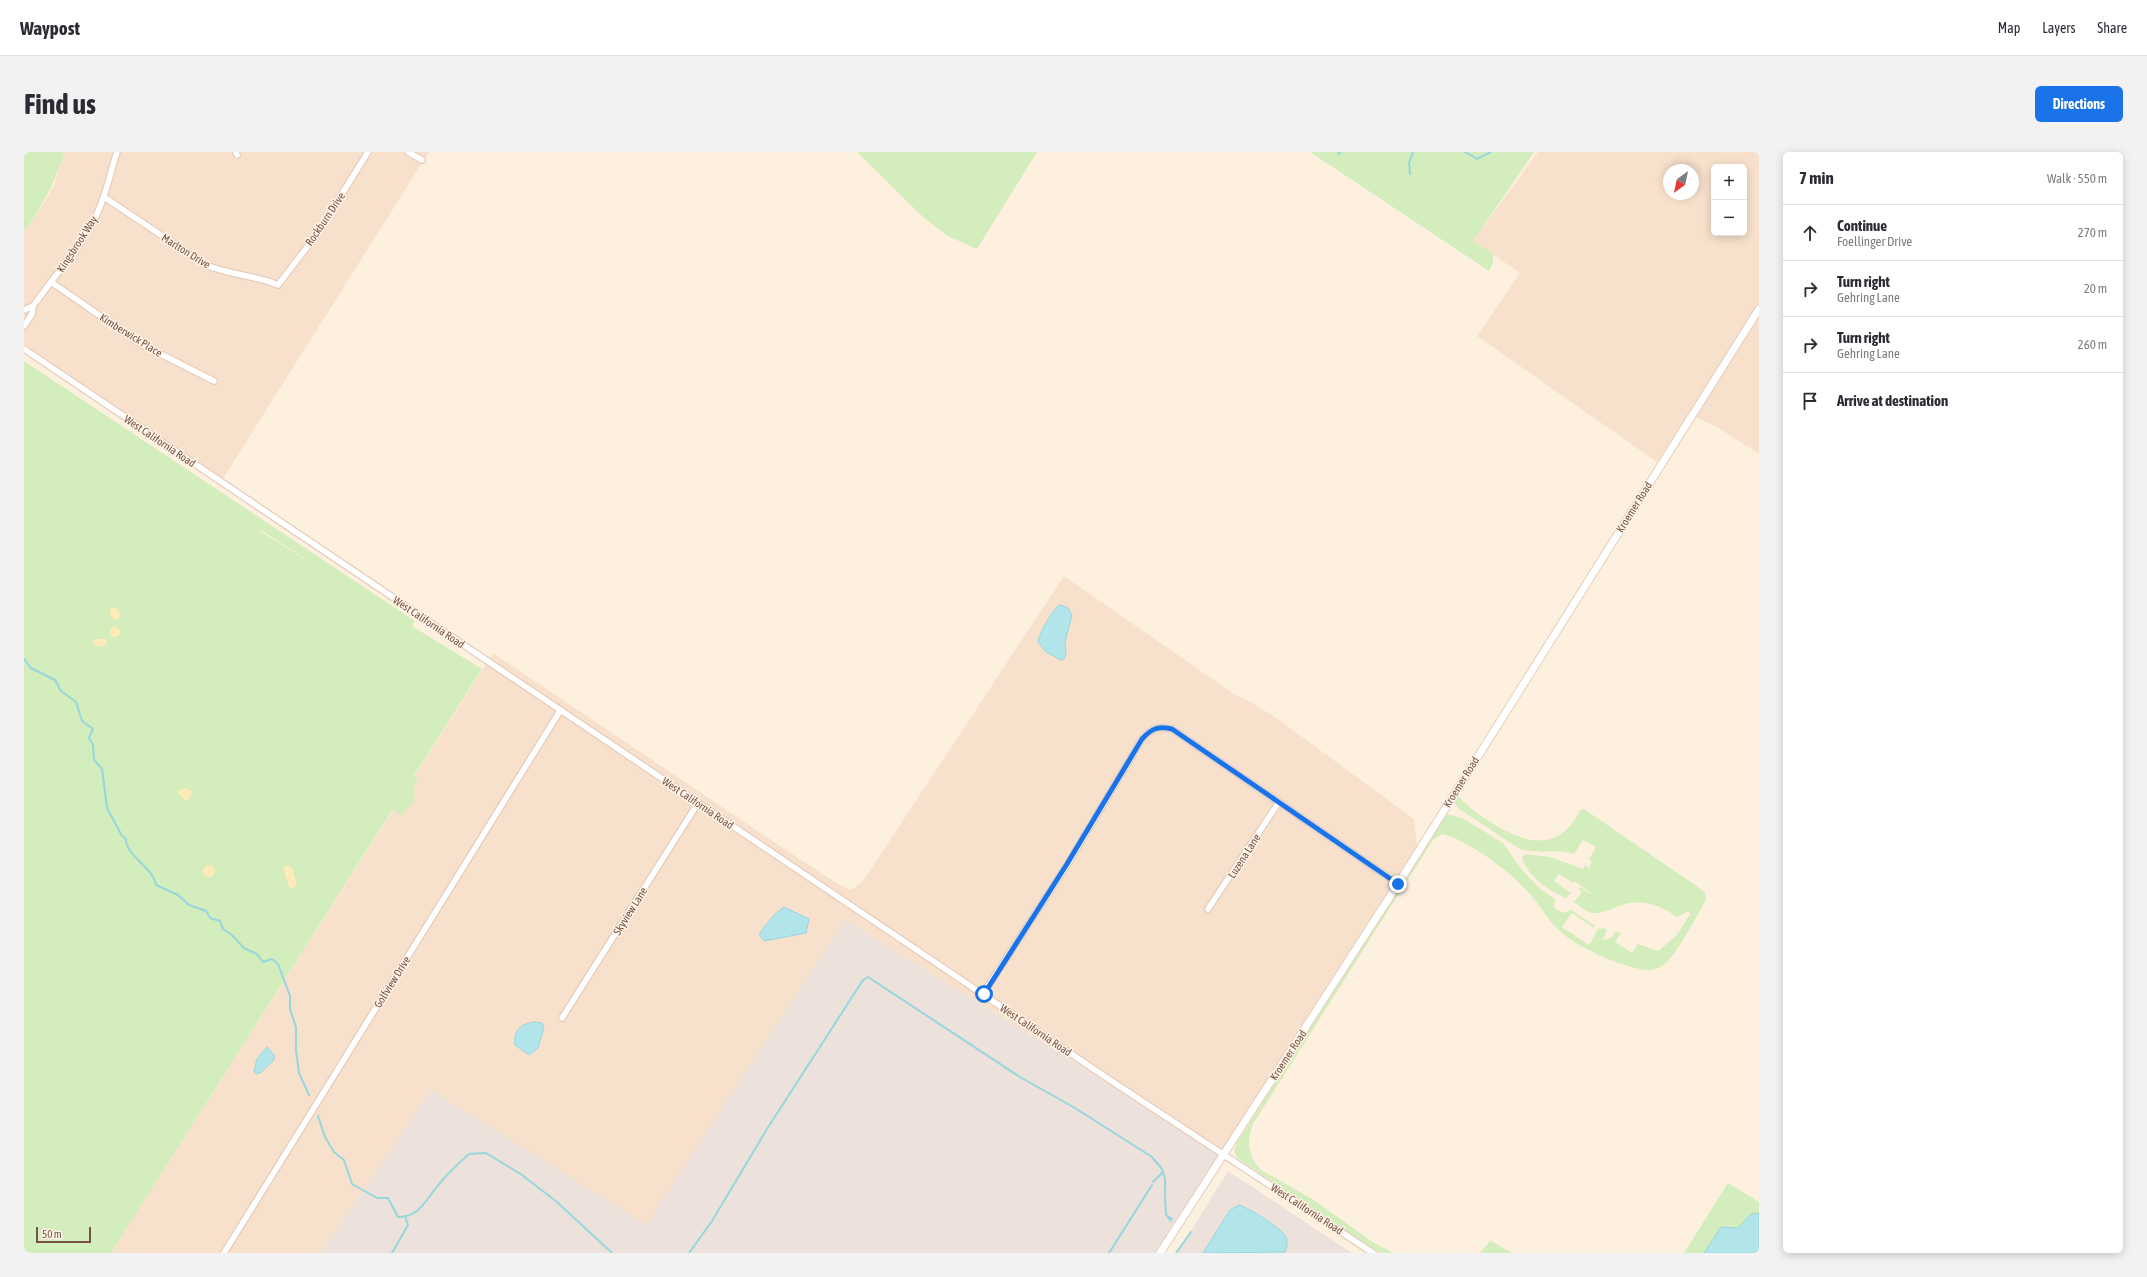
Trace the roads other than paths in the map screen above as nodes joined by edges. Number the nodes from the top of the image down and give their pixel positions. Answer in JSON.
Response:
{"nodes":[{"id":1,"x":117,"y":152,"type":"edge"},
{"id":2,"x":368,"y":152,"type":"edge"},
{"id":3,"x":408,"y":152,"type":"edge"},
{"id":4,"x":422,"y":160,"type":"dead end"},
{"id":5,"x":104,"y":197,"type":"junction"},
{"id":6,"x":52,"y":282,"type":"junction"},
{"id":7,"x":278,"y":285,"type":"joint"},
{"id":8,"x":33,"y":306,"type":"junction"},
{"id":9,"x":1759,"y":309,"type":"edge"},
{"id":10,"x":24,"y":310,"type":"edge"},
{"id":11,"x":24,"y":326,"type":"edge"},
{"id":12,"x":24,"y":349,"type":"edge"},
{"id":13,"x":214,"y":381,"type":"dead end"},
{"id":14,"x":560,"y":711,"type":"junction"},
{"id":15,"x":1279,"y":802,"type":"junction"},
{"id":16,"x":698,"y":803,"type":"junction"},
{"id":17,"x":1398,"y":884,"type":"junction"},
{"id":18,"x":1208,"y":909,"type":"dead end"},
{"id":19,"x":984,"y":994,"type":"junction"},
{"id":20,"x":562,"y":1018,"type":"dead end"},
{"id":21,"x":1224,"y":1155,"type":"junction"},
{"id":22,"x":224,"y":1253,"type":"edge"},
{"id":23,"x":1160,"y":1253,"type":"edge"},
{"id":24,"x":1373,"y":1253,"type":"edge"}],
"edges":[{"from":1,"to":5,"type":"street","name":"Kingsbrook Way"},
{"from":2,"to":7,"type":"street","name":"Rockburn Drive"},
{"from":3,"to":4,"type":"street"},
{"from":5,"to":6,"type":"street","name":"Kingsbrook Way"},
{"from":5,"to":7,"type":"street","name":"Marlton Drive"},
{"from":6,"to":8,"type":"street","name":"Kingsbrook Way"},
{"from":6,"to":13,"type":"street","name":"Kimberwick Place"},
{"from":8,"to":10,"type":"street","name":"Kingsbrook Way"},
{"from":8,"to":11,"type":"street","name":"Kingsbrook Way"},
{"from":9,"to":17,"type":"street","name":"Kroemer Road"},
{"from":12,"to":14,"type":"street","name":"West California Road"},
{"from":14,"to":16,"type":"street","name":"West California Road"},
{"from":14,"to":22,"type":"street","name":"Golfview Drive"},
{"from":15,"to":17,"type":"street"},
{"from":15,"to":18,"type":"street","name":"Luzena Lane"},
{"from":15,"to":19,"type":"street"},
{"from":16,"to":19,"type":"street","name":"West California Road"},
{"from":16,"to":20,"type":"street","name":"Skyview Lane"},
{"from":17,"to":21,"type":"street","name":"Kroemer Road"},
{"from":19,"to":21,"type":"street","name":"West California Road"},
{"from":21,"to":23,"type":"street","name":"Kroemer Road"},
{"from":21,"to":24,"type":"street","name":"West California Road"}]}
